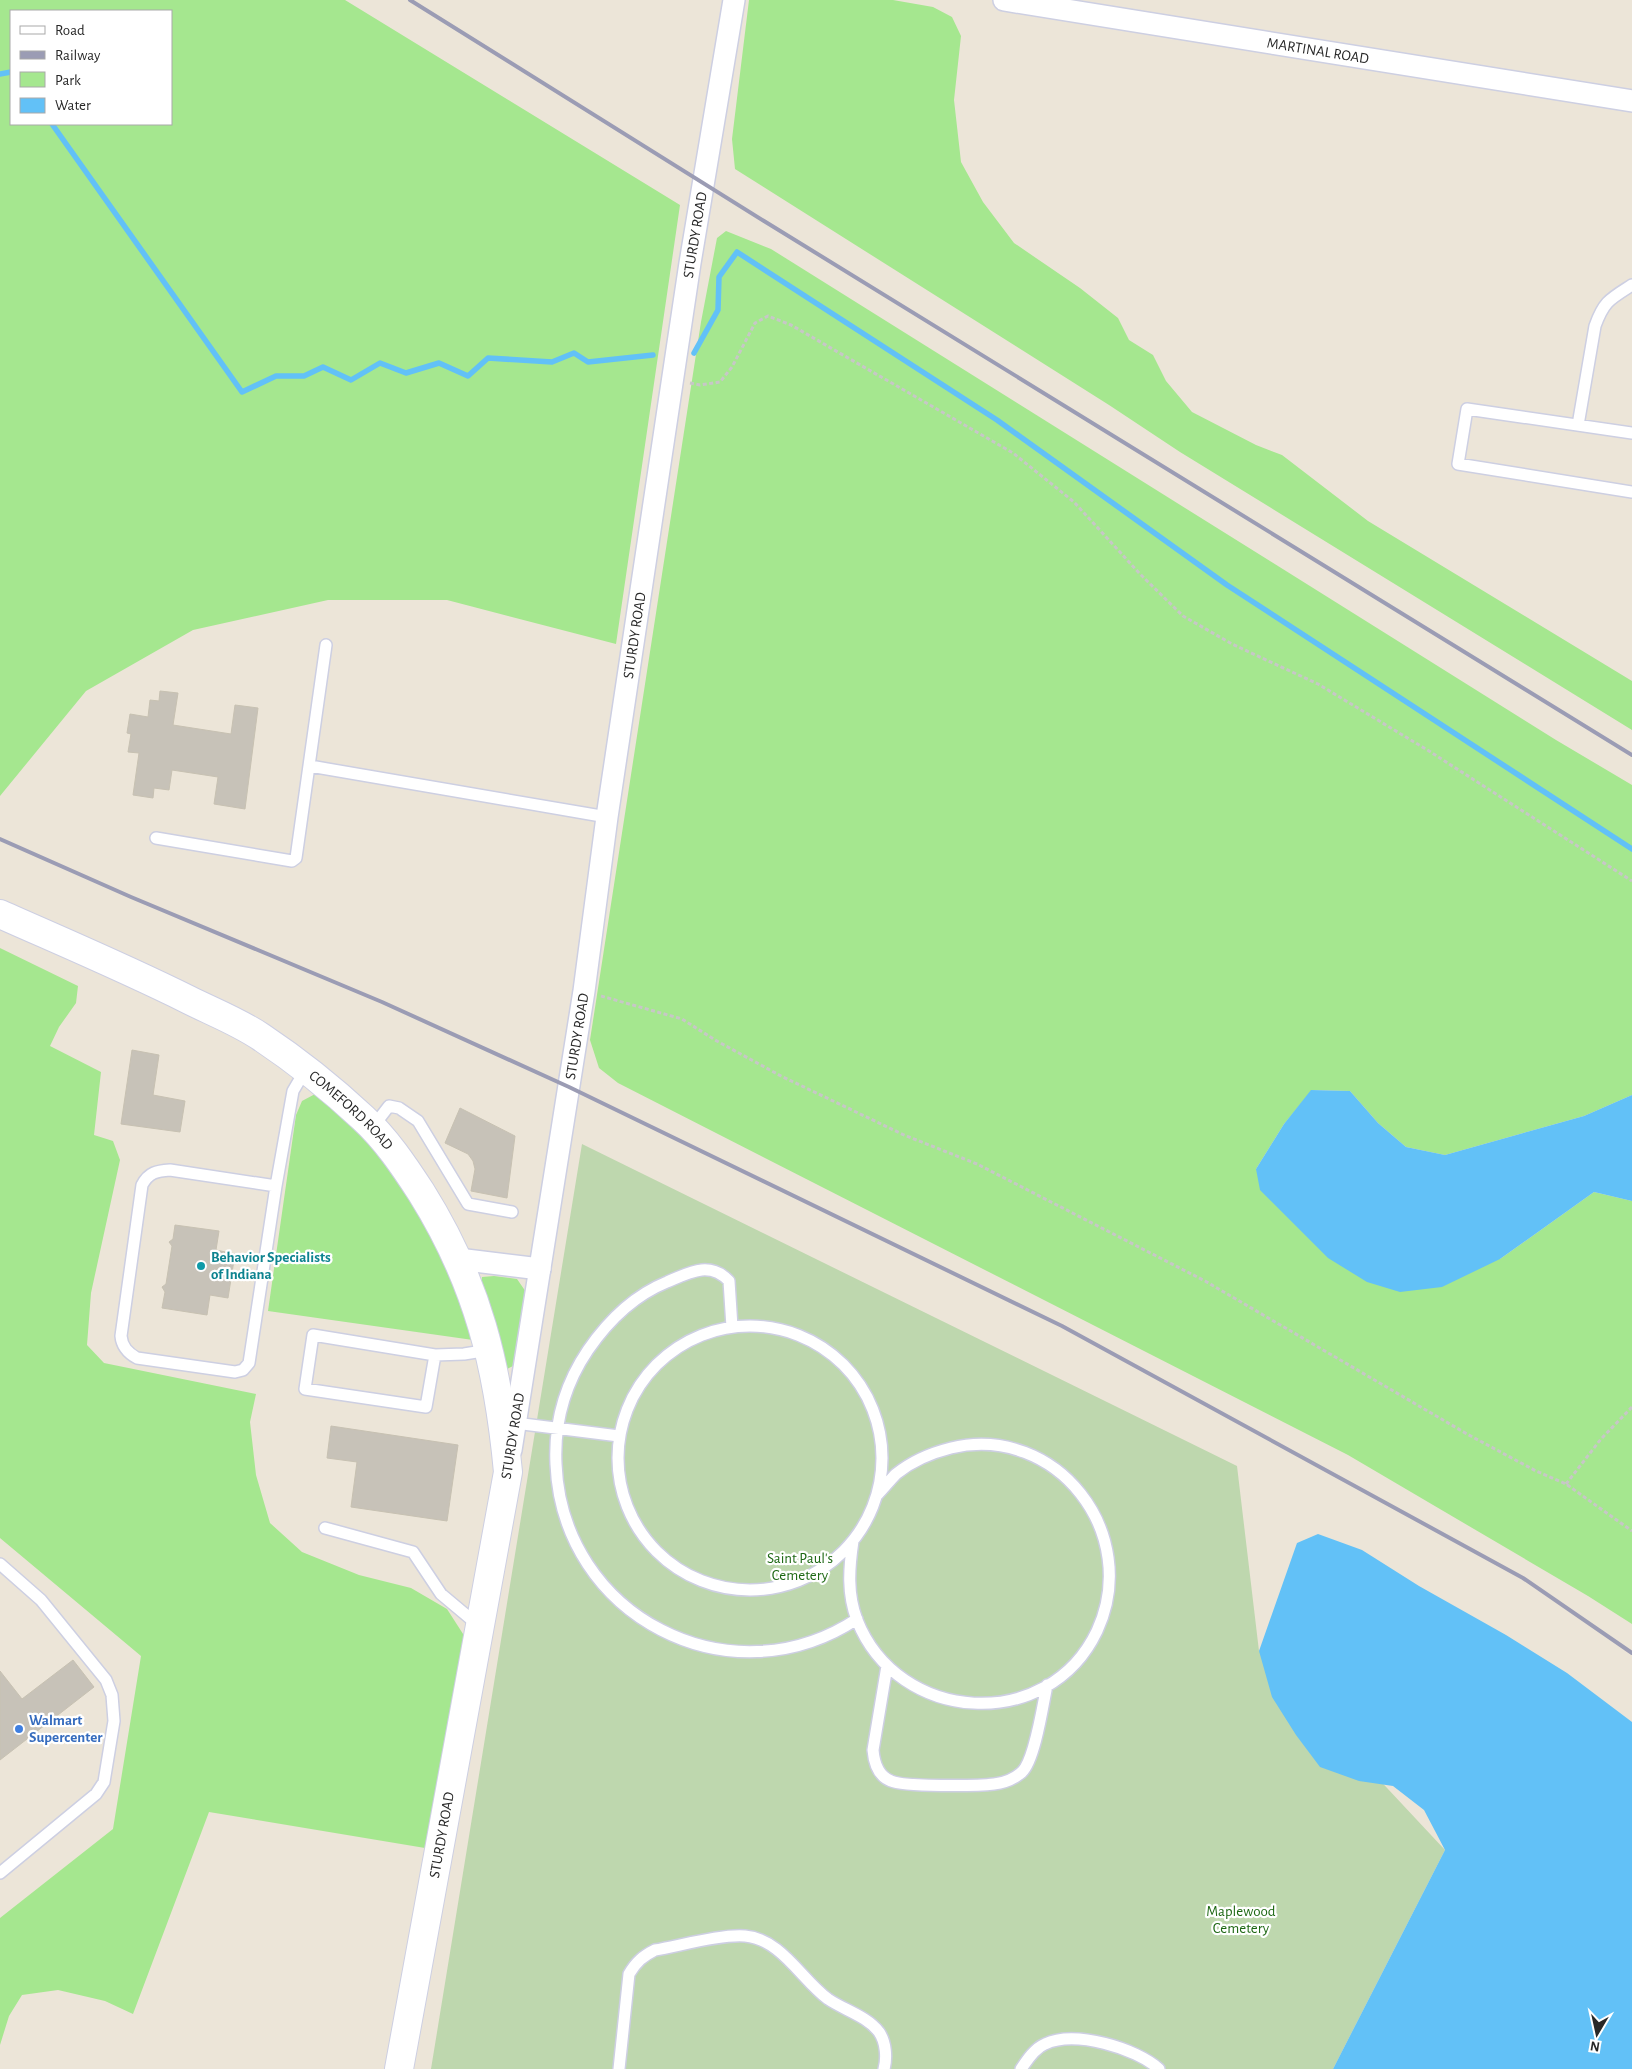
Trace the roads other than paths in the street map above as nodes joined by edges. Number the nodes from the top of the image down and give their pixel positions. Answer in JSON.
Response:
{"nodes":[{"id":1,"x":734,"y":0,"type":"edge"},
{"id":2,"x":1004,"y":0,"type":"edge"},
{"id":3,"x":1632,"y":101,"type":"edge"},
{"id":4,"x":1632,"y":285,"type":"edge"},
{"id":5,"x":1578,"y":425,"type":"junction"},
{"id":6,"x":1632,"y":433,"type":"edge"},
{"id":7,"x":1632,"y":492,"type":"edge"},
{"id":8,"x":326,"y":645,"type":"dead end"},
{"id":9,"x":310,"y":766,"type":"junction"},
{"id":10,"x":607,"y":818,"type":"junction"},
{"id":11,"x":156,"y":838,"type":"dead end"},
{"id":12,"x":0,"y":914,"type":"edge"},
{"id":13,"x":306,"y":1070,"type":"junction"},
{"id":14,"x":372,"y":1128,"type":"junction"},
{"id":15,"x":276,"y":1186,"type":"junction"},
{"id":16,"x":512,"y":1212,"type":"dead end"},
{"id":17,"x":458,"y":1259,"type":"junction"},
{"id":18,"x":540,"y":1269,"type":"junction"},
{"id":19,"x":732,"y":1327,"type":"junction"},
{"id":20,"x":489,"y":1350,"type":"junction"},
{"id":21,"x":435,"y":1355,"type":"junction"},
{"id":22,"x":515,"y":1423,"type":"junction"},
{"id":23,"x":557,"y":1428,"type":"junction"},
{"id":24,"x":619,"y":1436,"type":"junction"},
{"id":25,"x":508,"y":1472,"type":"junction"},
{"id":26,"x":877,"y":1496,"type":"junction"},
{"id":27,"x":325,"y":1528,"type":"dead end"},
{"id":28,"x":853,"y":1541,"type":"junction"},
{"id":29,"x":0,"y":1564,"type":"edge"},
{"id":30,"x":857,"y":1619,"type":"junction"},
{"id":31,"x":480,"y":1626,"type":"junction"},
{"id":32,"x":887,"y":1666,"type":"junction"},
{"id":33,"x":1047,"y":1685,"type":"junction"},
{"id":34,"x":0,"y":1873,"type":"edge"},
{"id":35,"x":399,"y":2069,"type":"edge"},
{"id":36,"x":619,"y":2069,"type":"edge"},
{"id":37,"x":884,"y":2069,"type":"edge"},
{"id":38,"x":1021,"y":2069,"type":"edge"},
{"id":39,"x":1159,"y":2069,"type":"edge"}],
"edges":[{"from":1,"to":10,"type":"street","name":"STURDY ROAD"},
{"from":2,"to":3,"type":"street","name":"MARTINAL ROAD"},
{"from":4,"to":5,"type":"lane"},
{"from":5,"to":6,"type":"lane"},
{"from":5,"to":7,"type":"lane"},
{"from":8,"to":9,"type":"lane"},
{"from":9,"to":10,"type":"lane"},
{"from":9,"to":11,"type":"lane"},
{"from":10,"to":18,"type":"street","name":"STURDY ROAD"},
{"from":12,"to":13,"type":"street","name":"COMEFORD ROAD"},
{"from":13,"to":14,"type":"street","name":"COMEFORD ROAD"},
{"from":13,"to":15,"type":"lane"},
{"from":14,"to":16,"type":"lane"},
{"from":14,"to":17,"type":"street","name":"COMEFORD ROAD"},
{"from":15,"to":15,"type":"lane"},
{"from":17,"to":18,"type":"street"},
{"from":17,"to":20,"type":"street","name":"COMEFORD ROAD"},
{"from":18,"to":22,"type":"street","name":"STURDY ROAD"},
{"from":19,"to":23,"type":"lane"},
{"from":19,"to":24,"type":"lane"},
{"from":19,"to":26,"type":"lane"},
{"from":20,"to":21,"type":"lane"},
{"from":20,"to":25,"type":"street","name":"COMEFORD ROAD"},
{"from":21,"to":21,"type":"lane"},
{"from":22,"to":23,"type":"lane"},
{"from":22,"to":25,"type":"street","name":"STURDY ROAD"},
{"from":23,"to":24,"type":"lane"},
{"from":23,"to":30,"type":"lane"},
{"from":24,"to":28,"type":"lane"},
{"from":25,"to":31,"type":"street","name":"STURDY ROAD"},
{"from":26,"to":28,"type":"lane"},
{"from":26,"to":33,"type":"lane"},
{"from":27,"to":31,"type":"lane"},
{"from":28,"to":30,"type":"lane"},
{"from":29,"to":34,"type":"lane"},
{"from":30,"to":32,"type":"lane"},
{"from":31,"to":35,"type":"street","name":"STURDY ROAD"},
{"from":32,"to":33,"type":"lane"},
{"from":32,"to":33,"type":"lane"},
{"from":36,"to":37,"type":"lane"},
{"from":38,"to":39,"type":"lane"}]}
